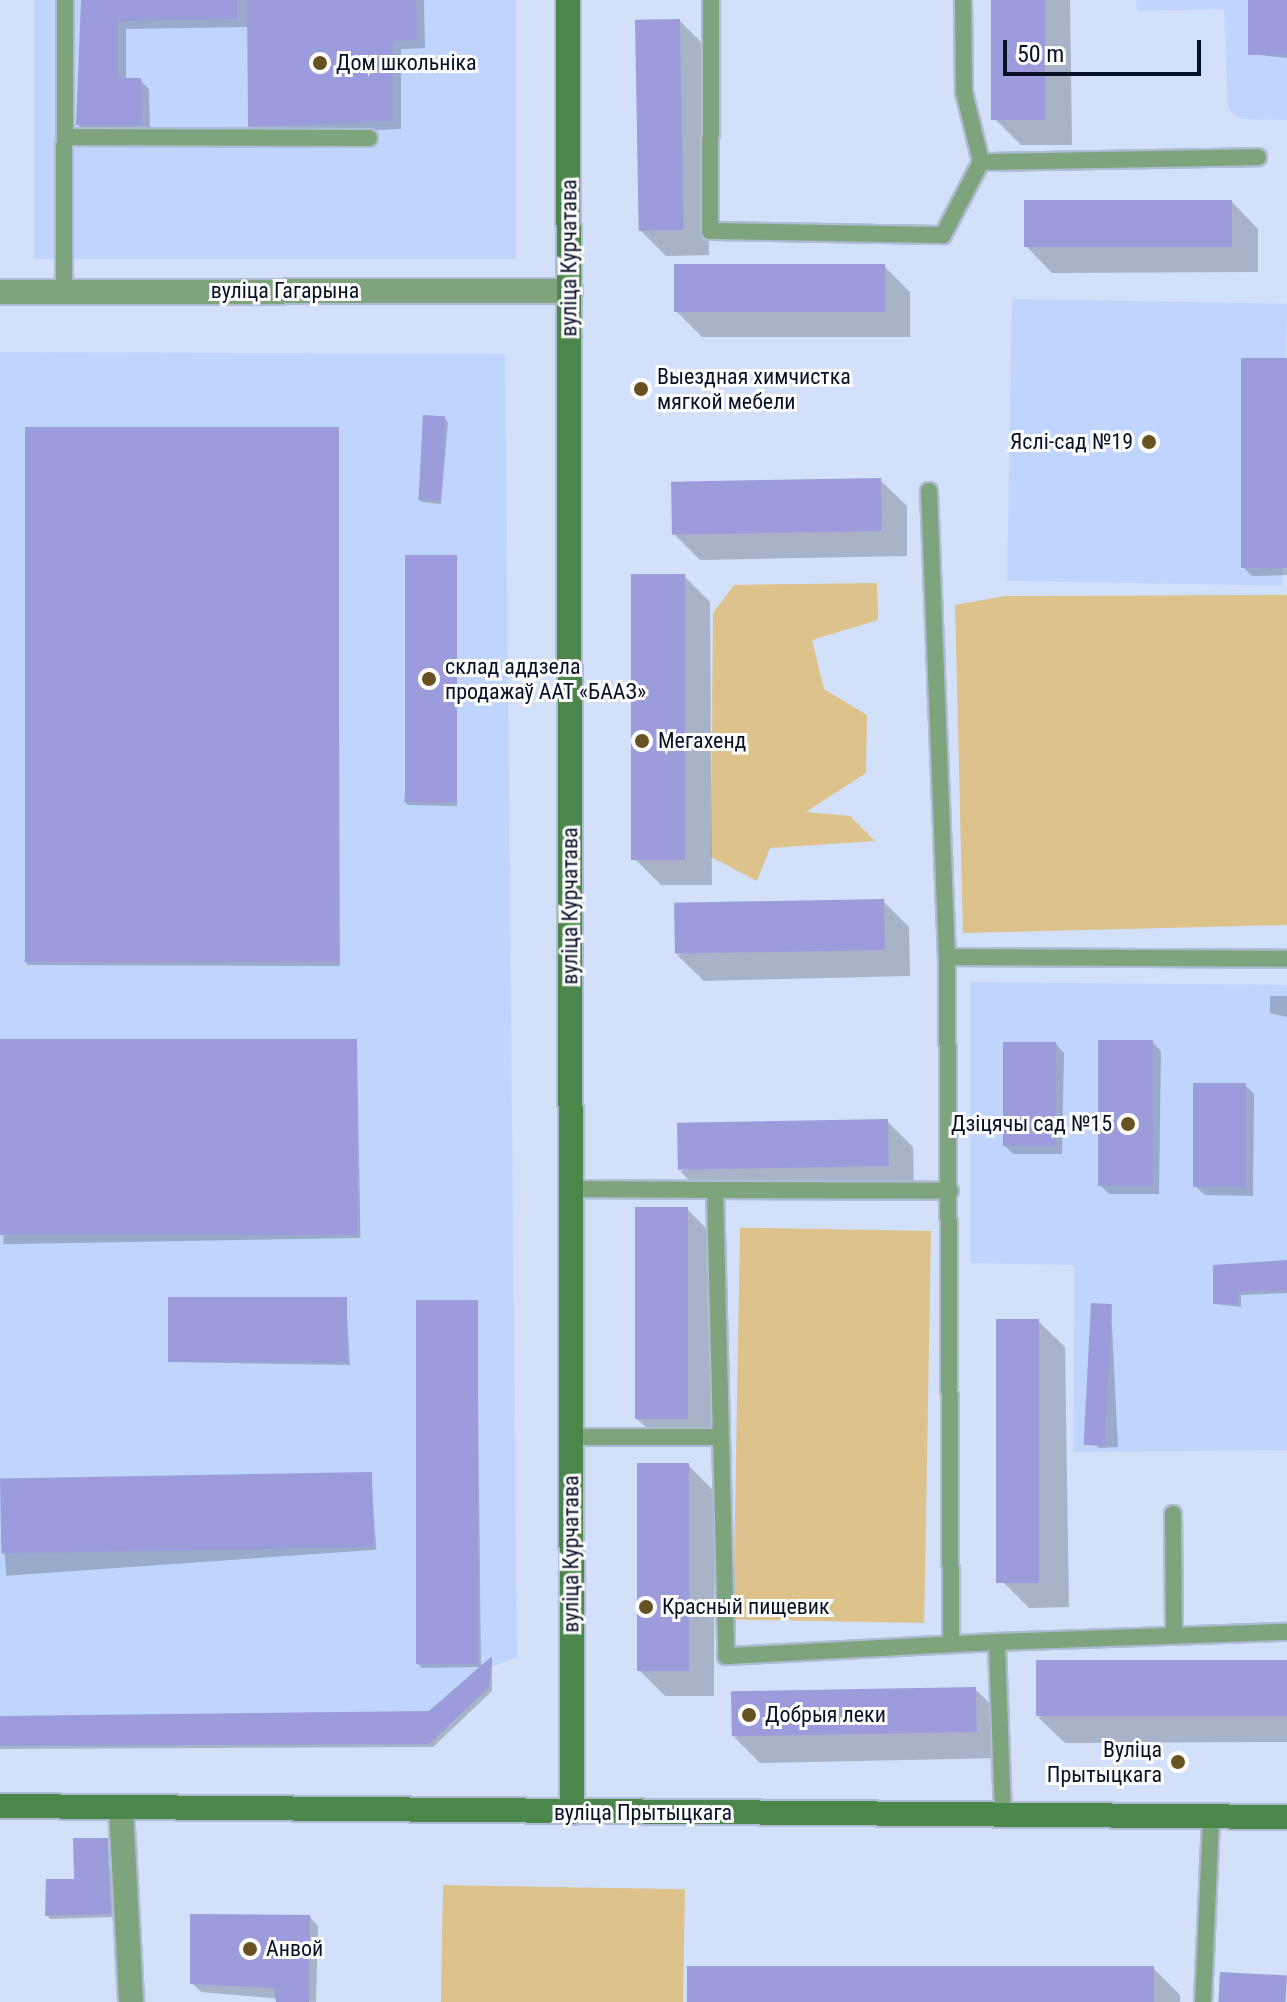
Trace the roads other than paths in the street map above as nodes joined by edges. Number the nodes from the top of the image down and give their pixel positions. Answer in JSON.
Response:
{"nodes":[{"id":1,"x":65,"y":0,"type":"edge"},
{"id":2,"x":568,"y":0,"type":"edge"},
{"id":3,"x":711,"y":0,"type":"edge"},
{"id":4,"x":963,"y":0,"type":"edge"},
{"id":5,"x":65,"y":137,"type":"junction"},
{"id":6,"x":369,"y":138,"type":"dead end"},
{"id":7,"x":1258,"y":157,"type":"dead end"},
{"id":8,"x":981,"y":162,"type":"junction"},
{"id":9,"x":570,"y":291,"type":"junction"},
{"id":10,"x":0,"y":292,"type":"edge"},
{"id":11,"x":64,"y":292,"type":"junction"},
{"id":12,"x":929,"y":491,"type":"dead end"},
{"id":13,"x":947,"y":957,"type":"junction"},
{"id":14,"x":1287,"y":959,"type":"edge"},
{"id":15,"x":571,"y":1189,"type":"junction"},
{"id":16,"x":715,"y":1190,"type":"junction"},
{"id":17,"x":950,"y":1191,"type":"junction"},
{"id":18,"x":571,"y":1437,"type":"junction"},
{"id":19,"x":720,"y":1437,"type":"junction"},
{"id":20,"x":1173,"y":1514,"type":"dead end"},
{"id":21,"x":1287,"y":1632,"type":"edge"},
{"id":22,"x":1174,"y":1636,"type":"junction"},
{"id":23,"x":997,"y":1642,"type":"junction"},
{"id":24,"x":951,"y":1644,"type":"junction"},
{"id":25,"x":0,"y":1806,"type":"edge"},
{"id":26,"x":121,"y":1808,"type":"junction"},
{"id":27,"x":572,"y":1812,"type":"junction"},
{"id":28,"x":1003,"y":1816,"type":"junction"},
{"id":29,"x":1287,"y":1817,"type":"edge"},
{"id":30,"x":1211,"y":1818,"type":"junction"},
{"id":31,"x":131,"y":2002,"type":"edge"},
{"id":32,"x":1203,"y":2002,"type":"edge"}],
"edges":[{"from":1,"to":5,"type":"lane"},
{"from":2,"to":9,"type":"street","name":"вуліца Курчатава"},
{"from":3,"to":8,"type":"lane"},
{"from":4,"to":8,"type":"lane"},
{"from":5,"to":6,"type":"lane"},
{"from":5,"to":11,"type":"lane"},
{"from":7,"to":8,"type":"lane"},
{"from":9,"to":11,"type":"street","name":"вуліца Гагарына"},
{"from":9,"to":15,"type":"street","name":"вуліца Курчатава"},
{"from":10,"to":11,"type":"street","name":"вуліца Гагарына"},
{"from":12,"to":13,"type":"lane"},
{"from":13,"to":14,"type":"lane"},
{"from":13,"to":17,"type":"lane"},
{"from":15,"to":16,"type":"lane"},
{"from":15,"to":18,"type":"street","name":"вуліца Курчатава"},
{"from":16,"to":17,"type":"lane"},
{"from":16,"to":19,"type":"lane"},
{"from":17,"to":24,"type":"lane"},
{"from":18,"to":19,"type":"lane"},
{"from":18,"to":27,"type":"street","name":"вуліца Курчатава"},
{"from":19,"to":24,"type":"lane"},
{"from":20,"to":22,"type":"lane"},
{"from":21,"to":22,"type":"lane"},
{"from":22,"to":23,"type":"lane"},
{"from":23,"to":24,"type":"lane"},
{"from":23,"to":28,"type":"lane"},
{"from":25,"to":26,"type":"street","name":"вуліца Прытыцкага"},
{"from":26,"to":27,"type":"street","name":"вуліца Прытыцкага"},
{"from":26,"to":31,"type":"street"},
{"from":27,"to":28,"type":"street","name":"вуліца Прытыцкага"},
{"from":28,"to":30,"type":"street","name":"вуліца Прытыцкага"},
{"from":29,"to":30,"type":"street","name":"вуліца Прытыцкага"},
{"from":30,"to":32,"type":"lane"}]}
